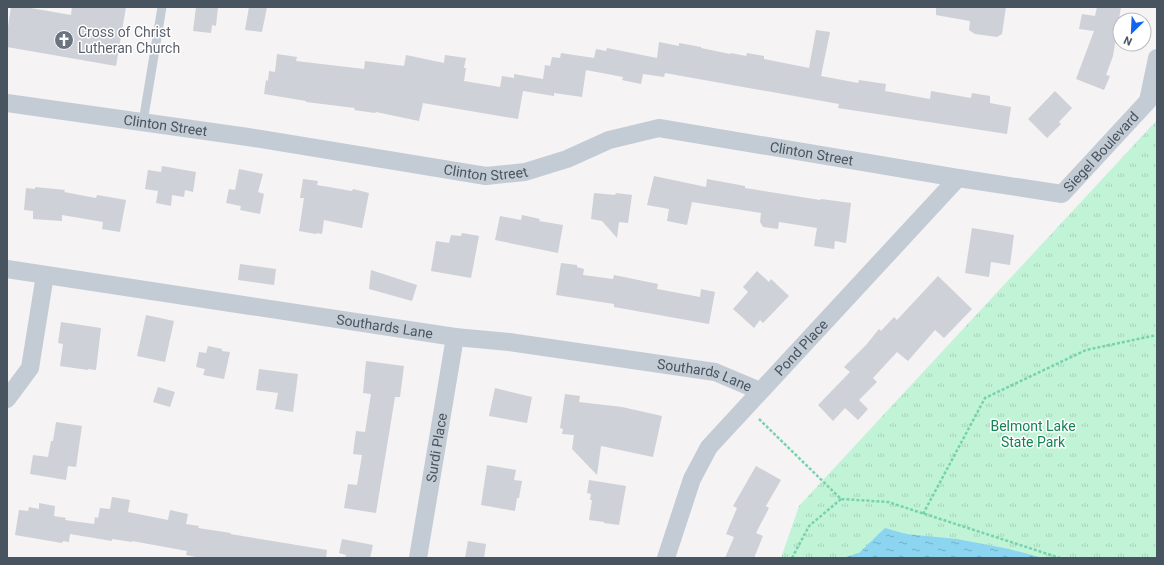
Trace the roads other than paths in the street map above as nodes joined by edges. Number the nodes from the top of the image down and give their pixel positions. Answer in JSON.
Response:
{"nodes":[{"id":1,"x":162,"y":7,"type":"edge"},
{"id":2,"x":1157,"y":58,"type":"edge"},
{"id":3,"x":7,"y":103,"type":"edge"},
{"id":4,"x":143,"y":122,"type":"junction"},
{"id":5,"x":958,"y":178,"type":"junction"},
{"id":6,"x":7,"y":269,"type":"edge"},
{"id":7,"x":45,"y":275,"type":"junction"},
{"id":8,"x":455,"y":337,"type":"junction"},
{"id":9,"x":760,"y":391,"type":"junction"},
{"id":10,"x":7,"y":399,"type":"edge"},
{"id":11,"x":418,"y":558,"type":"edge"},
{"id":12,"x":666,"y":558,"type":"edge"}],
"edges":[{"from":1,"to":4,"type":"lane"},
{"from":2,"to":5,"type":"street","name":"Siegel Boulevard"},
{"from":3,"to":4,"type":"street","name":"Clinton Street"},
{"from":4,"to":5,"type":"street","name":"Clinton Street"},
{"from":5,"to":9,"type":"street","name":"Pond Place"},
{"from":6,"to":7,"type":"street","name":"Southards Lane"},
{"from":7,"to":8,"type":"street","name":"Southards Lane"},
{"from":7,"to":10,"type":"street"},
{"from":8,"to":9,"type":"street","name":"Southards Lane"},
{"from":8,"to":11,"type":"street","name":"Surdi Place"},
{"from":9,"to":12,"type":"street","name":"Pond Place"}]}
